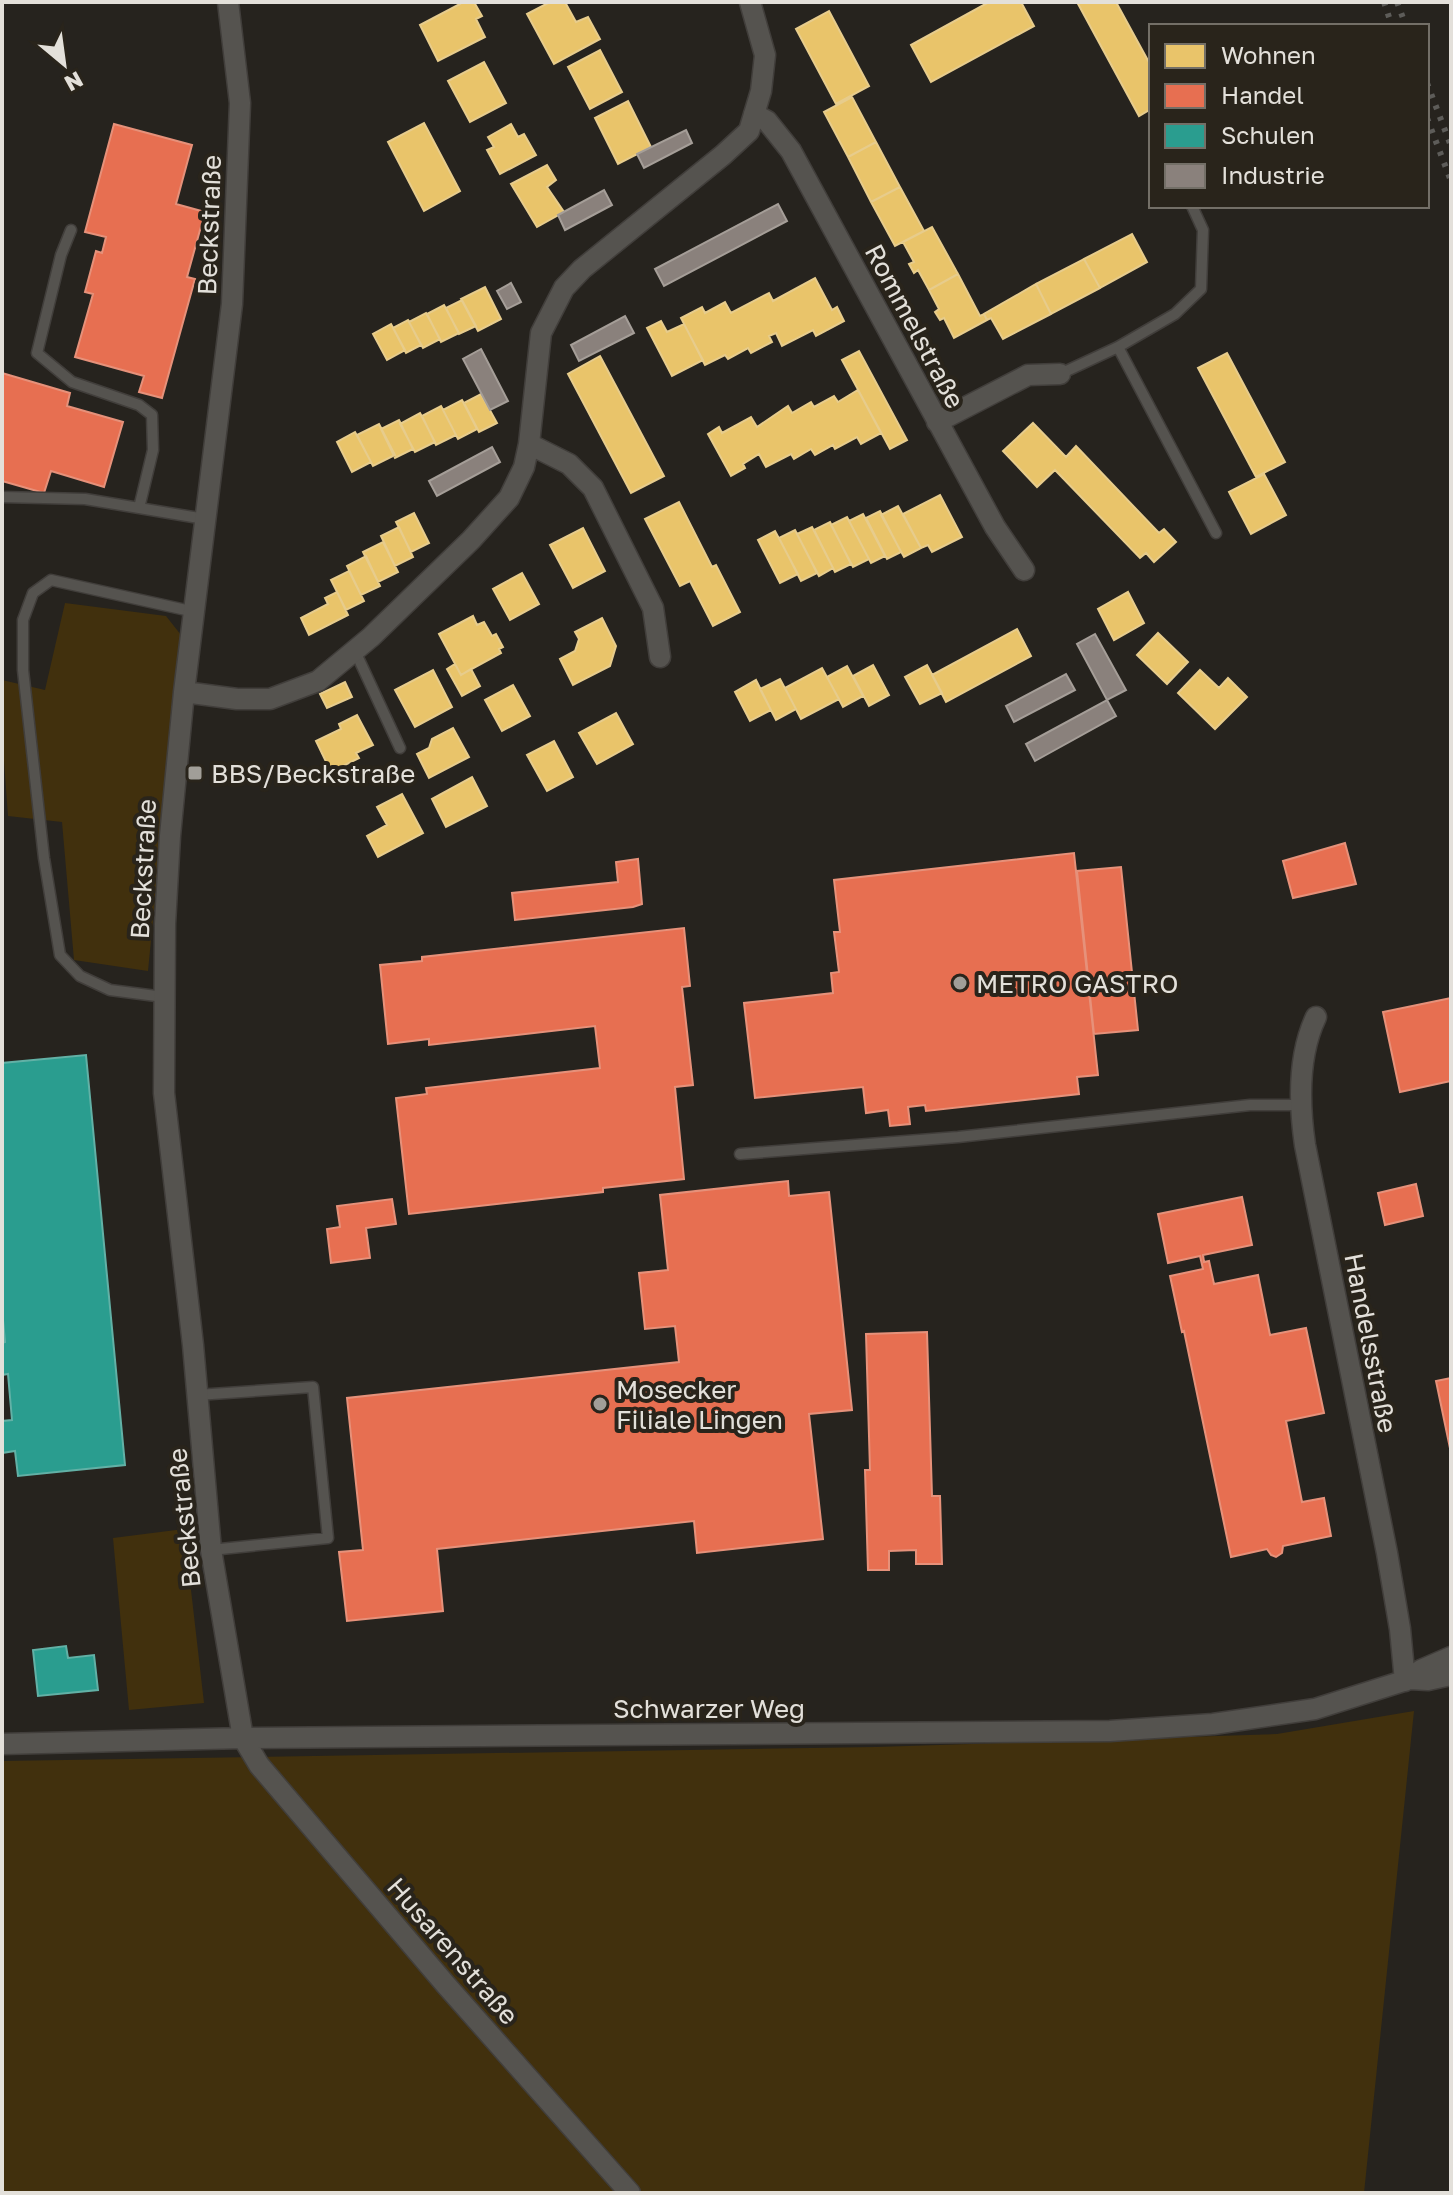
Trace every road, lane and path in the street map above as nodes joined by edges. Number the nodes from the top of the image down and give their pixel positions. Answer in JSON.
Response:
{"nodes":[{"id":1,"x":228,"y":2,"type":"edge"},
{"id":2,"x":753,"y":3,"type":"edge"},
{"id":3,"x":754,"y":114,"type":"junction"},
{"id":4,"x":1193,"y":208,"type":"edge"},
{"id":5,"x":71,"y":230,"type":"dead end"},
{"id":6,"x":1118,"y":347,"type":"junction"},
{"id":7,"x":1060,"y":374,"type":"joint"},
{"id":8,"x":937,"y":422,"type":"junction"},
{"id":9,"x":529,"y":444,"type":"junction"},
{"id":10,"x":2,"y":497,"type":"edge"},
{"id":11,"x":139,"y":508,"type":"junction"},
{"id":12,"x":207,"y":519,"type":"junction"},
{"id":13,"x":1216,"y":533,"type":"dead end"},
{"id":14,"x":1024,"y":570,"type":"dead end"},
{"id":15,"x":195,"y":612,"type":"junction"},
{"id":16,"x":355,"y":651,"type":"junction"},
{"id":17,"x":660,"y":657,"type":"dead end"},
{"id":18,"x":184,"y":692,"type":"junction"},
{"id":19,"x":400,"y":748,"type":"dead end"},
{"id":20,"x":164,"y":997,"type":"junction"},
{"id":21,"x":1316,"y":1017,"type":"dead end"},
{"id":22,"x":1303,"y":1105,"type":"junction"},
{"id":23,"x":740,"y":1154,"type":"dead end"},
{"id":24,"x":197,"y":1395,"type":"junction"},
{"id":25,"x":211,"y":1550,"type":"junction"},
{"id":26,"x":1451,"y":1657,"type":"edge"},
{"id":27,"x":1451,"y":1675,"type":"edge"},
{"id":28,"x":1407,"y":1680,"type":"junction"},
{"id":29,"x":243,"y":1738,"type":"junction"},
{"id":30,"x":2,"y":1744,"type":"edge"},
{"id":31,"x":630,"y":2193,"type":"edge"}],
"edges":[{"from":1,"to":12,"type":"street","name":"Beckstraße"},
{"from":2,"to":3,"type":"street"},
{"from":3,"to":8,"type":"street","name":"Rommelstraße"},
{"from":3,"to":9,"type":"street"},
{"from":4,"to":6,"type":"lane"},
{"from":5,"to":11,"type":"lane"},
{"from":6,"to":7,"type":"lane"},
{"from":6,"to":13,"type":"lane"},
{"from":7,"to":8,"type":"street"},
{"from":8,"to":14,"type":"street","name":"Rommelstraße"},
{"from":9,"to":16,"type":"street"},
{"from":9,"to":17,"type":"street"},
{"from":10,"to":11,"type":"lane"},
{"from":11,"to":12,"type":"lane"},
{"from":12,"to":15,"type":"street","name":"Beckstraße"},
{"from":15,"to":18,"type":"street","name":"Beckstraße"},
{"from":15,"to":20,"type":"lane"},
{"from":16,"to":18,"type":"street"},
{"from":16,"to":19,"type":"lane"},
{"from":18,"to":20,"type":"street","name":"Beckstraße"},
{"from":20,"to":24,"type":"street","name":"Beckstraße"},
{"from":21,"to":22,"type":"street","name":"Handelsstraße"},
{"from":22,"to":23,"type":"lane"},
{"from":22,"to":28,"type":"street","name":"Handelsstraße"},
{"from":24,"to":25,"type":"street","name":"Beckstraße"},
{"from":24,"to":25,"type":"lane"},
{"from":25,"to":29,"type":"street","name":"Beckstraße"},
{"from":26,"to":28,"type":"street","name":"Schwarzer Weg"},
{"from":27,"to":28,"type":"street","name":"Schwarzer Weg"},
{"from":28,"to":29,"type":"street","name":"Schwarzer Weg"},
{"from":29,"to":30,"type":"street","name":"Schwarzer Weg"},
{"from":29,"to":31,"type":"street","name":"Husarenstraße"}]}
